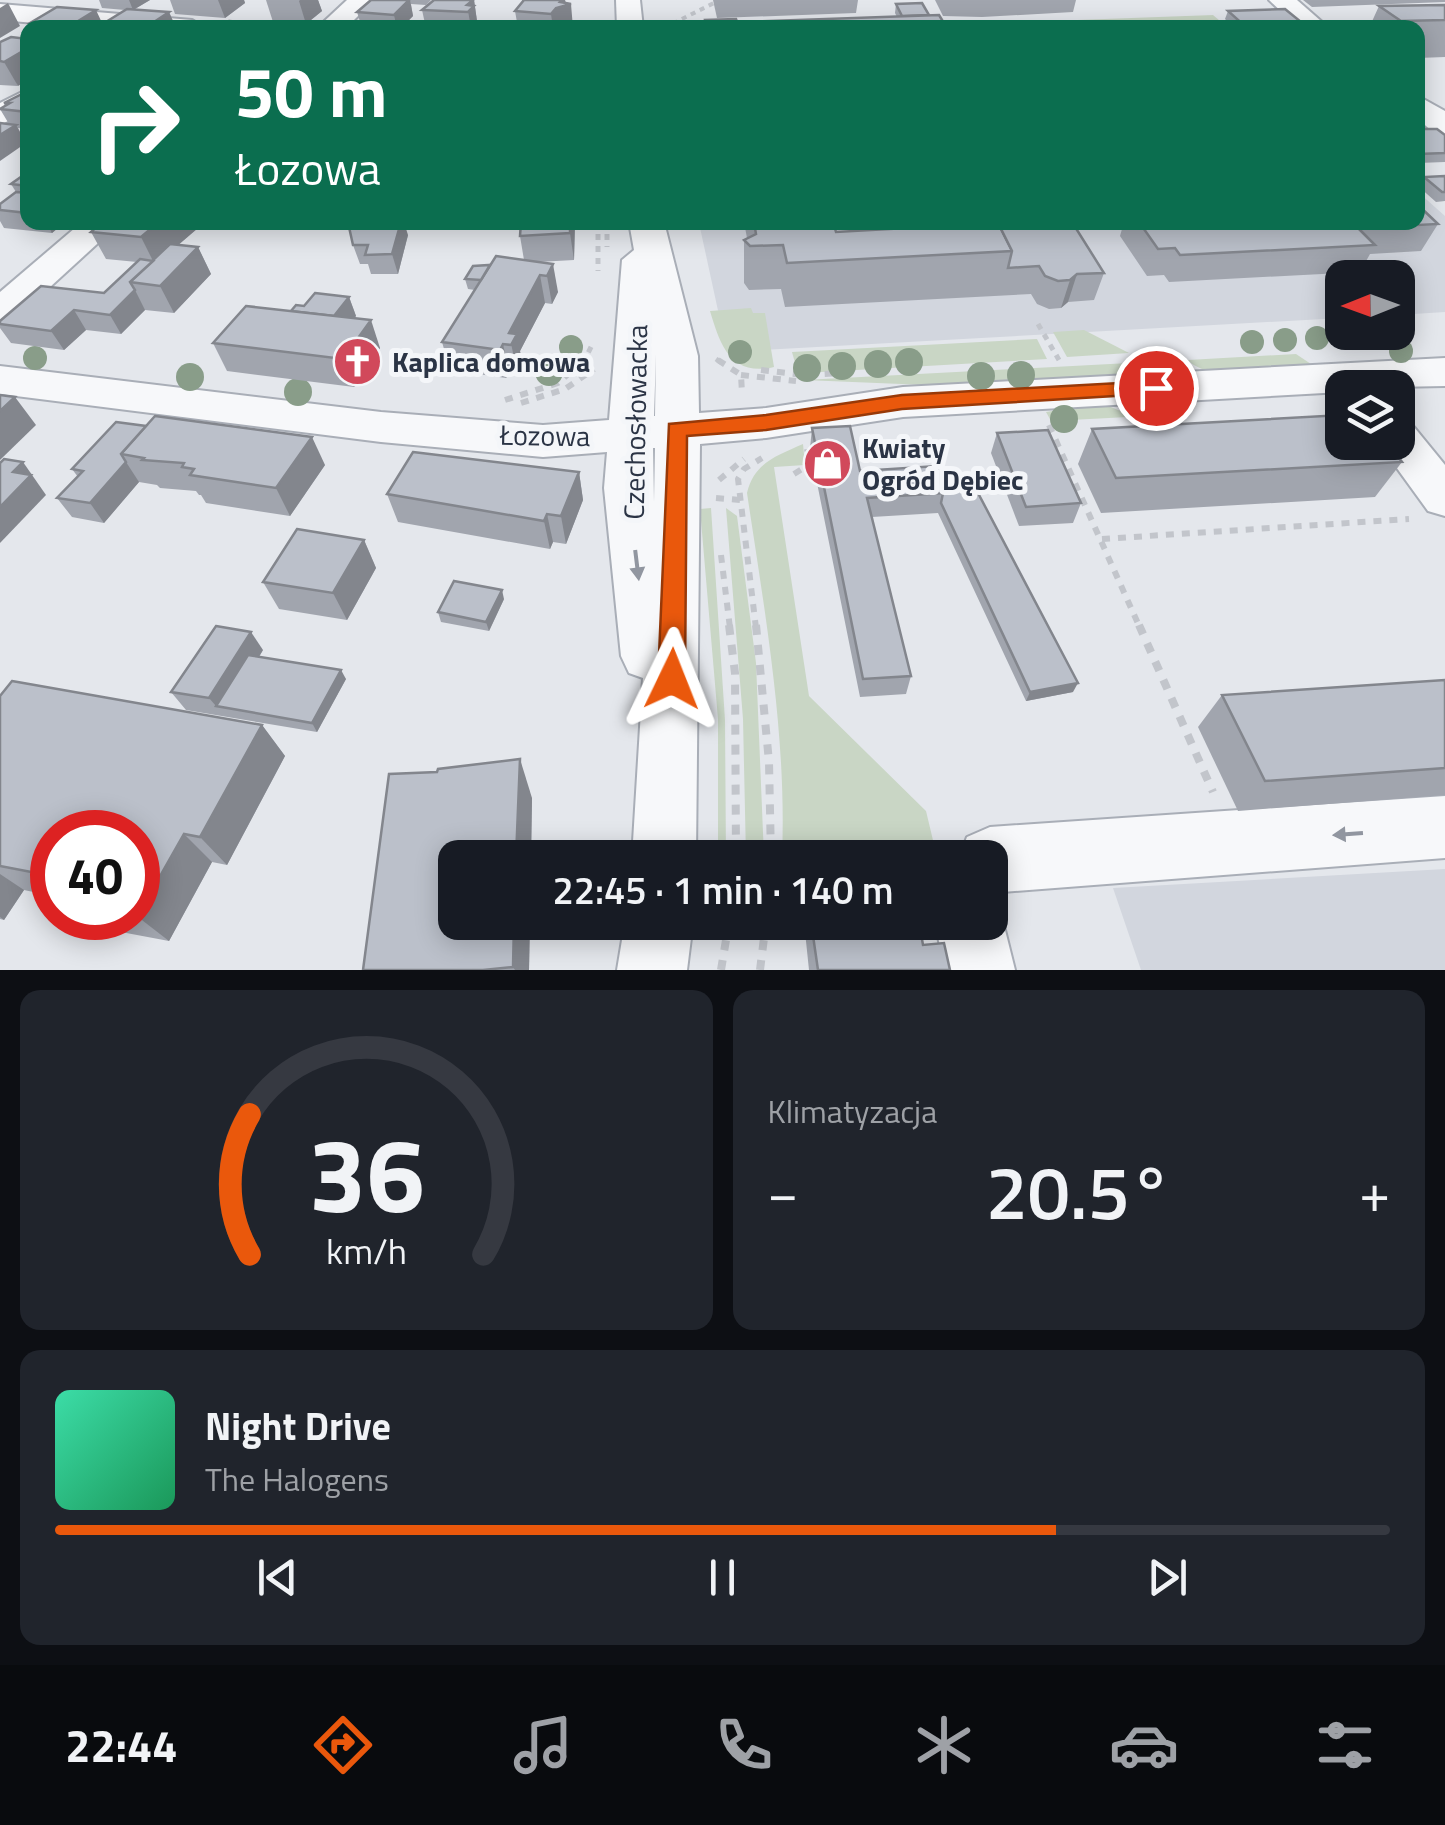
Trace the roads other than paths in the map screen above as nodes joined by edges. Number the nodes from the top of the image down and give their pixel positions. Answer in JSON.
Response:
{"nodes":[{"id":1,"x":362,"y":0,"type":"edge"},
{"id":2,"x":1281,"y":0,"type":"edge"},
{"id":3,"x":0,"y":12,"type":"edge"},
{"id":4,"x":79,"y":20,"type":"edge"},
{"id":5,"x":339,"y":20,"type":"edge"},
{"id":6,"x":1306,"y":20,"type":"edge"},
{"id":7,"x":1425,"y":110,"type":"edge"},
{"id":8,"x":1445,"y":126,"type":"edge"},
{"id":9,"x":95,"y":230,"type":"edge"},
{"id":10,"x":644,"y":230,"type":"edge"},
{"id":11,"x":0,"y":312,"type":"edge"},
{"id":12,"x":1445,"y":372,"type":"edge"},
{"id":13,"x":1415,"y":375,"type":"edge"},
{"id":14,"x":0,"y":380,"type":"edge"},
{"id":15,"x":1325,"y":383,"type":"edge"},
{"id":16,"x":654,"y":418,"type":"junction"},
{"id":17,"x":1409,"y":460,"type":"edge"},
{"id":18,"x":1434,"y":508,"type":"edge"},
{"id":19,"x":1445,"y":827,"type":"edge"},
{"id":20,"x":666,"y":828,"type":"edge"},
{"id":21,"x":1008,"y":859,"type":"edge"},
{"id":22,"x":656,"y":940,"type":"edge"},
{"id":23,"x":973,"y":940,"type":"edge"},
{"id":24,"x":652,"y":970,"type":"edge"},
{"id":25,"x":980,"y":970,"type":"edge"}],
"edges":[{"from":1,"to":5,"type":"street"},
{"from":2,"to":6,"type":"street"},
{"from":3,"to":4,"type":"street"},
{"from":7,"to":8,"type":"street"},
{"from":9,"to":11,"type":"street"},
{"from":10,"to":16,"type":"street","name":"Czechosłowacka"},
{"from":12,"to":13,"type":"street","name":"Łozowa"},
{"from":14,"to":16,"type":"street","name":"Łozowa"},
{"from":15,"to":16,"type":"street","name":"Łozowa"},
{"from":16,"to":20,"type":"street","name":"Czechosłowacka"},
{"from":17,"to":18,"type":"street"},
{"from":19,"to":21,"type":"street","one_way":true},
{"from":22,"to":24,"type":"street"},
{"from":23,"to":25,"type":"street"}]}
